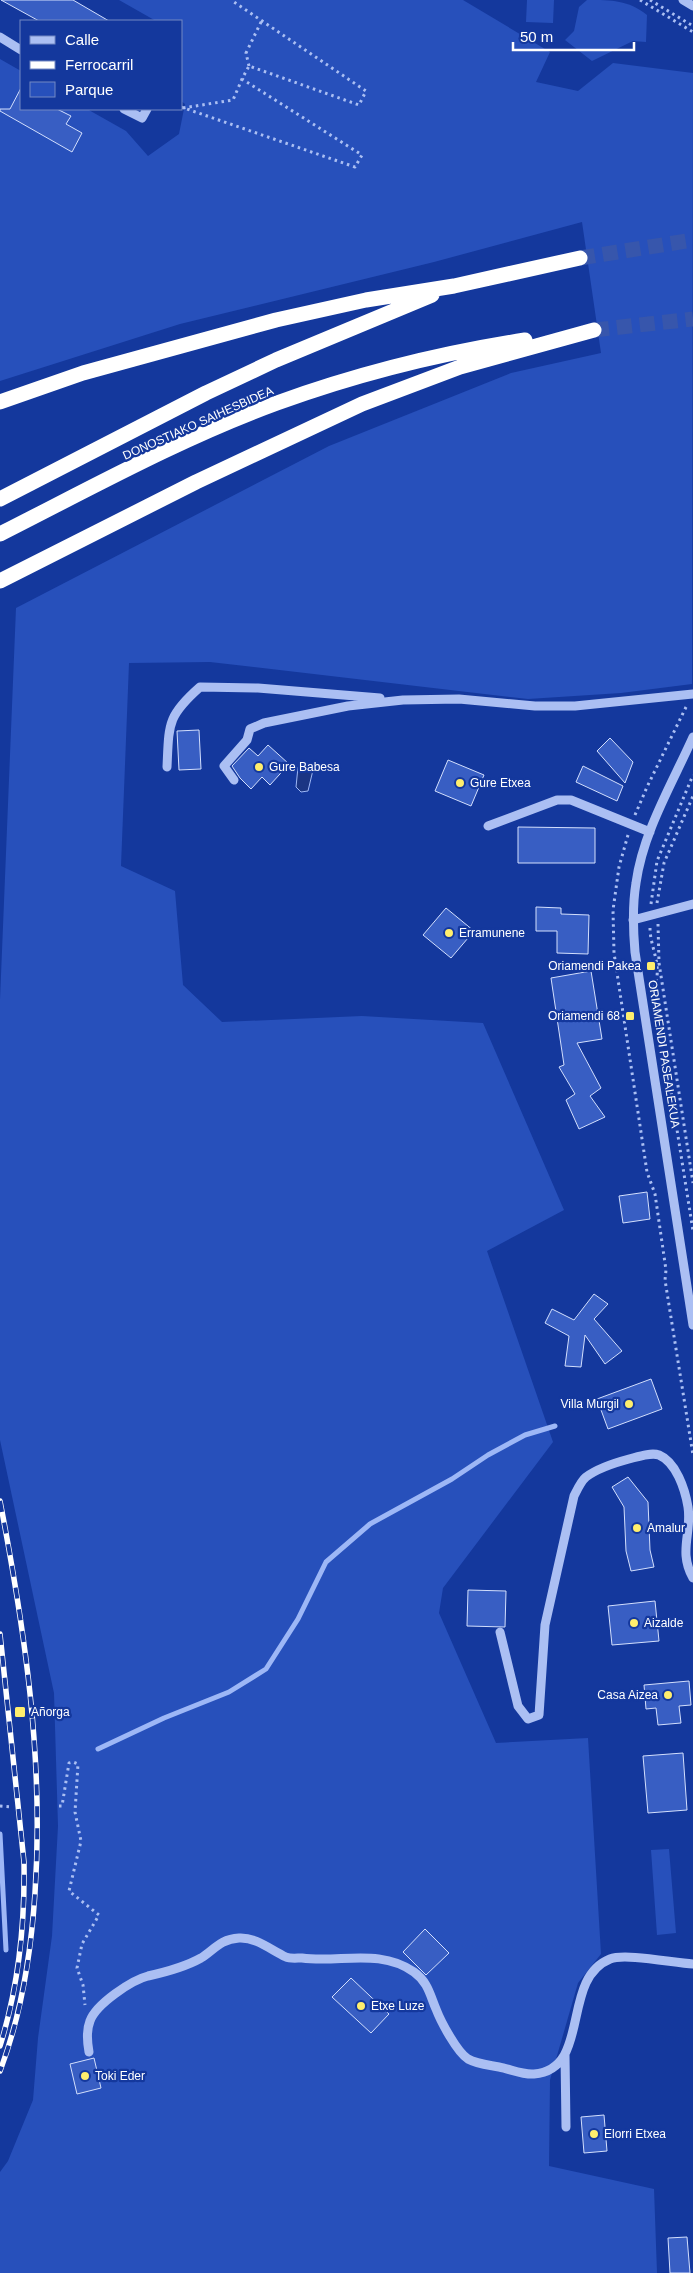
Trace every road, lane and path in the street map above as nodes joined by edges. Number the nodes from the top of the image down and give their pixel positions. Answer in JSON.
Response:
{"nodes":[{"id":1,"x":231,"y":0,"type":"edge"},
{"id":2,"x":640,"y":0,"type":"edge"},
{"id":3,"x":650,"y":0,"type":"edge"},
{"id":4,"x":683,"y":0,"type":"edge"},
{"id":5,"x":693,"y":6,"type":"edge"},
{"id":6,"x":262,"y":20,"type":"junction"},
{"id":7,"x":693,"y":26,"type":"edge"},
{"id":8,"x":693,"y":32,"type":"edge"},
{"id":9,"x":0,"y":37,"type":"edge"},
{"id":10,"x":20,"y":49,"type":"edge"},
{"id":11,"x":249,"y":66,"type":"junction"},
{"id":12,"x":242,"y":78,"type":"junction"},
{"id":13,"x":182,"y":107,"type":"edge"},
{"id":14,"x":126,"y":110,"type":"edge"},
{"id":15,"x":146,"y":110,"type":"edge"},
{"id":16,"x":580,"y":258,"type":"tunnel mouth"},
{"id":17,"x":454,"y":286,"type":"junction"},
{"id":18,"x":1,"y":402,"type":"edge"},
{"id":19,"x":0,"y":499,"type":"edge"},
{"id":20,"x":0,"y":534,"type":"edge"},
{"id":21,"x":84,"y":537,"type":"junction"},
{"id":22,"x":0,"y":581,"type":"edge"},
{"id":23,"x":0,"y":591,"type":"edge"},
{"id":24,"x":693,"y":694,"type":"edge"},
{"id":25,"x":403,"y":700,"type":"junction"},
{"id":26,"x":693,"y":737,"type":"edge"},
{"id":27,"x":167,"y":767,"type":"dead end"},
{"id":28,"x":693,"y":775,"type":"edge"},
{"id":29,"x":234,"y":780,"type":"dead end"},
{"id":30,"x":693,"y":796,"type":"edge"},
{"id":31,"x":488,"y":826,"type":"dead end"},
{"id":32,"x":650,"y":832,"type":"junction"},
{"id":33,"x":693,"y":904,"type":"edge"},
{"id":34,"x":654,"y":915,"type":"junction"},
{"id":35,"x":632,"y":920,"type":"junction"},
{"id":36,"x":656,"y":996,"type":"dead end"},
{"id":37,"x":665,"y":1052,"type":"dead end"},
{"id":38,"x":693,"y":1183,"type":"edge"},
{"id":39,"x":693,"y":1231,"type":"edge"},
{"id":40,"x":693,"y":1325,"type":"edge"},
{"id":41,"x":675,"y":1345,"type":"dead end"},
{"id":42,"x":693,"y":1455,"type":"edge"},
{"id":43,"x":693,"y":1578,"type":"edge"},
{"id":44,"x":500,"y":1632,"type":"dead end"},
{"id":45,"x":0,"y":1806,"type":"edge"},
{"id":46,"x":59,"y":1806,"type":"dead end"},
{"id":47,"x":12,"y":1807,"type":"dead end"},
{"id":48,"x":693,"y":1964,"type":"edge"},
{"id":49,"x":90,"y":2018,"type":"junction"},
{"id":50,"x":89,"y":2052,"type":"dead end"},
{"id":51,"x":565,"y":2055,"type":"junction"},
{"id":52,"x":566,"y":2127,"type":"dead end"}],
"edges":[{"from":1,"to":6,"type":"path"},
{"from":2,"to":8,"type":"path"},
{"from":3,"to":7,"type":"path"},
{"from":4,"to":5,"type":"street"},
{"from":6,"to":11,"type":"path"},
{"from":6,"to":11,"type":"path"},
{"from":9,"to":10,"type":"street"},
{"from":11,"to":12,"type":"path"},
{"from":12,"to":13,"type":"path"},
{"from":12,"to":13,"type":"path"},
{"from":14,"to":15,"type":"street"},
{"from":16,"to":17,"type":"highway"},
{"from":17,"to":18,"type":"highway"},
{"from":17,"to":19,"type":"highway","name":"DONOSTIAKO SAIHESBIDEA"},
{"from":20,"to":21,"type":"highway","name":"DONOSTIAKO SAIHESBIDEA"},
{"from":21,"to":22,"type":"highway"},
{"from":21,"to":23,"type":"highway"},
{"from":24,"to":25,"type":"street"},
{"from":25,"to":27,"type":"street"},
{"from":25,"to":29,"type":"street"},
{"from":26,"to":32,"type":"street","name":"ORIAMENDI PASEALEKUA"},
{"from":28,"to":34,"type":"path"},
{"from":30,"to":34,"type":"path"},
{"from":31,"to":32,"type":"street"},
{"from":32,"to":35,"type":"street","name":"ORIAMENDI PASEALEKUA"},
{"from":33,"to":34,"type":"street"},
{"from":34,"to":35,"type":"street"},
{"from":34,"to":36,"type":"path"},
{"from":34,"to":38,"type":"path"},
{"from":35,"to":40,"type":"street","name":"ORIAMENDI PASEALEKUA"},
{"from":37,"to":39,"type":"path"},
{"from":41,"to":42,"type":"path"},
{"from":43,"to":44,"type":"street"},
{"from":45,"to":47,"type":"path"},
{"from":46,"to":49,"type":"path"},
{"from":48,"to":51,"type":"street"},
{"from":49,"to":50,"type":"street"},
{"from":49,"to":51,"type":"street"},
{"from":51,"to":52,"type":"street"}]}
